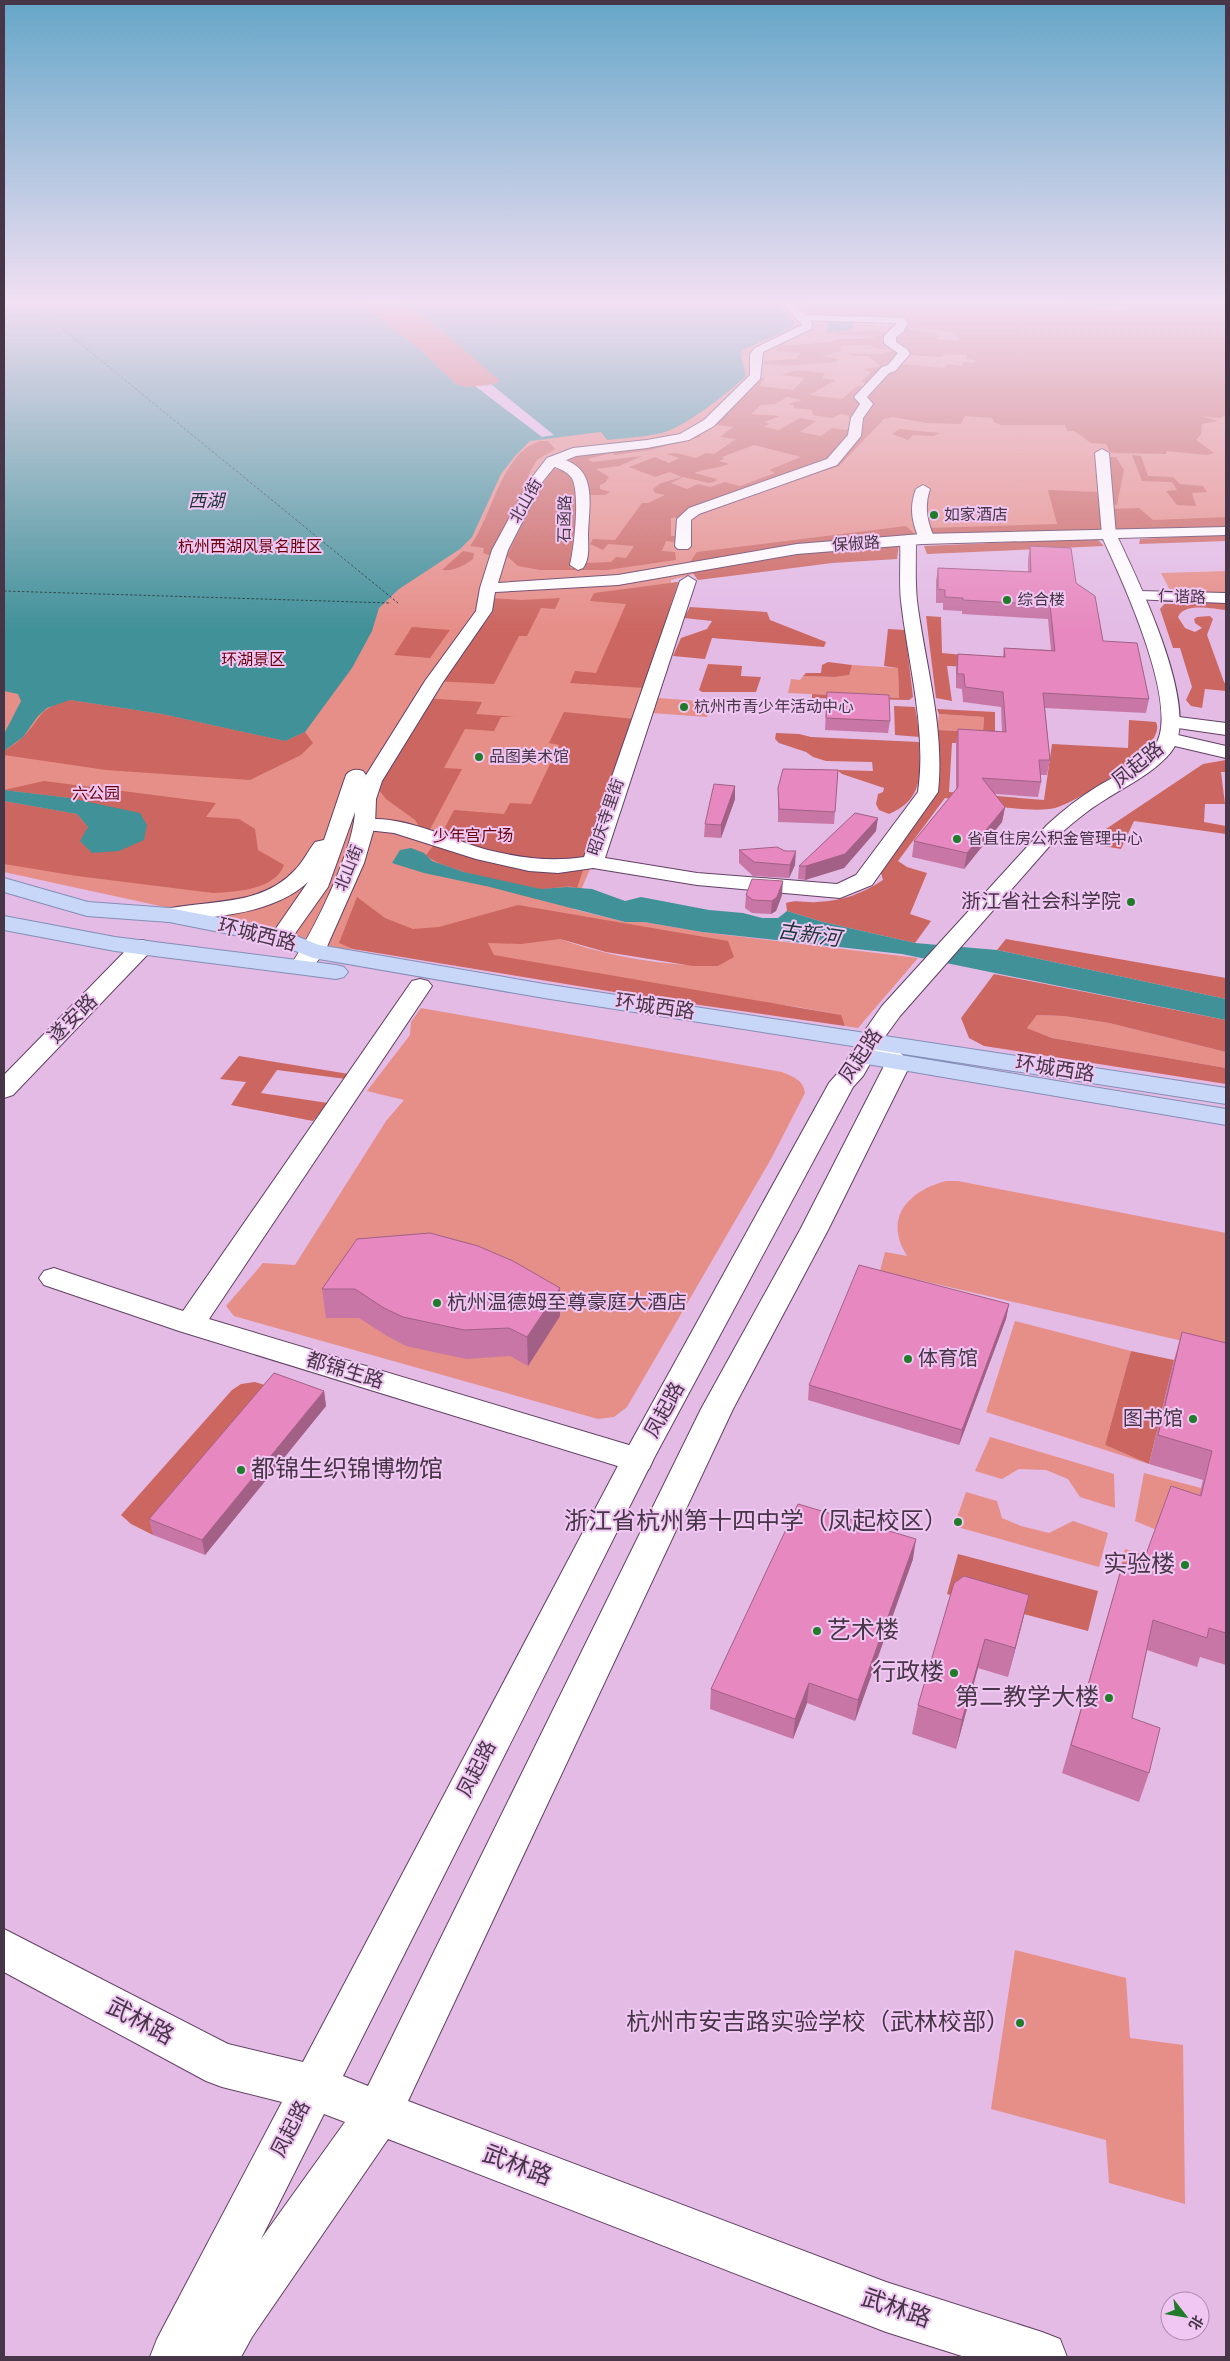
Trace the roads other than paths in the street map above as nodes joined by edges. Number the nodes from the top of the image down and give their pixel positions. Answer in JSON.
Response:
{"nodes":[{"id":1,"x":722,"y":410,"type":"edge"},
{"id":2,"x":863,"y":410,"type":"edge"},
{"id":3,"x":1102,"y":453,"type":"dead end"},
{"id":4,"x":552,"y":461,"type":"junction"},
{"id":5,"x":923,"y":489,"type":"dead end"},
{"id":6,"x":1226,"y":531,"type":"edge"},
{"id":7,"x":1110,"y":535,"type":"junction"},
{"id":8,"x":918,"y":540,"type":"junction"},
{"id":9,"x":682,"y":546,"type":"dead end"},
{"id":10,"x":578,"y":565,"type":"dead end"},
{"id":11,"x":688,"y":581,"type":"dead end"},
{"id":12,"x":488,"y":588,"type":"junction"},
{"id":13,"x":1138,"y":596,"type":"junction"},
{"id":14,"x":1226,"y":598,"type":"edge"},
{"id":15,"x":1226,"y":729,"type":"edge"},
{"id":16,"x":1170,"y":731,"type":"junction"},
{"id":17,"x":1226,"y":752,"type":"edge"},
{"id":18,"x":348,"y":807,"type":"junction"},
{"id":19,"x":365,"y":825,"type":"junction"},
{"id":20,"x":593,"y":862,"type":"junction"},
{"id":21,"x":4,"y":885,"type":"edge"},
{"id":22,"x":4,"y":896,"type":"edge"},
{"id":23,"x":87,"y":909,"type":"junction"},
{"id":24,"x":4,"y":910,"type":"edge"},
{"id":25,"x":169,"y":915,"type":"junction"},
{"id":26,"x":4,"y":923,"type":"edge"},
{"id":27,"x":281,"y":937,"type":"junction"},
{"id":28,"x":142,"y":947,"type":"junction"},
{"id":29,"x":308,"y":959,"type":"junction"},
{"id":30,"x":420,"y":986,"type":"junction"},
{"id":31,"x":867,"y":1048,"type":"junction"},
{"id":32,"x":898,"y":1063,"type":"junction"},
{"id":33,"x":4,"y":1090,"type":"edge"},
{"id":34,"x":1226,"y":1096,"type":"edge"},
{"id":35,"x":1226,"y":1117,"type":"edge"},
{"id":36,"x":54,"y":1278,"type":"dead end"},
{"id":37,"x":190,"y":1324,"type":"junction"},
{"id":38,"x":637,"y":1460,"type":"junction"},
{"id":39,"x":4,"y":1950,"type":"edge"},
{"id":40,"x":312,"y":2087,"type":"junction"},
{"id":41,"x":379,"y":2113,"type":"junction"},
{"id":42,"x":175,"y":2357,"type":"edge"},
{"id":43,"x":216,"y":2357,"type":"edge"},
{"id":44,"x":1042,"y":2357,"type":"edge"}],
"edges":[{"from":1,"to":4,"type":"street","name":"北山街"},
{"from":2,"to":9,"type":"street"},
{"from":3,"to":7,"type":"street","name":"凤起路"},
{"from":4,"to":10,"type":"street","name":"石函路"},
{"from":4,"to":12,"type":"street","name":"北山街"},
{"from":5,"to":8,"type":"street"},
{"from":6,"to":7,"type":"street","name":"保俶路"},
{"from":7,"to":8,"type":"street","name":"保俶路"},
{"from":7,"to":13,"type":"street","name":"凤起路"},
{"from":8,"to":12,"type":"street","name":"保俶路"},
{"from":8,"to":20,"type":"street"},
{"from":11,"to":20,"type":"street","name":"昭庆寺里街"},
{"from":12,"to":18,"type":"street","name":"北山街"},
{"from":12,"to":19,"type":"street","name":"北山街"},
{"from":13,"to":14,"type":"street","name":"仁谐路"},
{"from":13,"to":16,"type":"street","name":"凤起路"},
{"from":15,"to":16,"type":"street"},
{"from":16,"to":17,"type":"street"},
{"from":16,"to":31,"type":"street","name":"凤起路"},
{"from":18,"to":25,"type":"street"},
{"from":18,"to":27,"type":"street","name":"北山街"},
{"from":19,"to":20,"type":"street","name":"昭庆寺里街"},
{"from":19,"to":29,"type":"street","name":"北山街"},
{"from":21,"to":23,"type":"main road","name":"环城西路"},
{"from":22,"to":23,"type":"main road","name":"环城西路"},
{"from":23,"to":25,"type":"main road","name":"环城西路"},
{"from":24,"to":29,"type":"main road","name":"环城西路"},
{"from":25,"to":27,"type":"main road","name":"环城西路"},
{"from":26,"to":28,"type":"main road","name":"环城西路"},
{"from":27,"to":29,"type":"main road","name":"环城西路"},
{"from":28,"to":29,"type":"main road","name":"环城西路"},
{"from":28,"to":33,"type":"street","name":"遂安路"},
{"from":29,"to":30,"type":"main road","name":"环城西路"},
{"from":29,"to":31,"type":"main road","name":"环城西路"},
{"from":30,"to":31,"type":"main road","name":"环城西路"},
{"from":30,"to":37,"type":"street"},
{"from":31,"to":32,"type":"main road","name":"环城西路"},
{"from":31,"to":34,"type":"main road","name":"环城西路"},
{"from":31,"to":38,"type":"street","name":"凤起路"},
{"from":32,"to":35,"type":"main road","name":"环城西路"},
{"from":32,"to":41,"type":"street"},
{"from":36,"to":37,"type":"street","name":"都锦生路"},
{"from":37,"to":38,"type":"street","name":"都锦生路"},
{"from":38,"to":40,"type":"street","name":"凤起路"},
{"from":39,"to":40,"type":"street","name":"武林路"},
{"from":40,"to":41,"type":"street","name":"武林路"},
{"from":40,"to":42,"type":"street","name":"凤起路"},
{"from":41,"to":43,"type":"street"},
{"from":41,"to":44,"type":"street","name":"武林路"}]}
